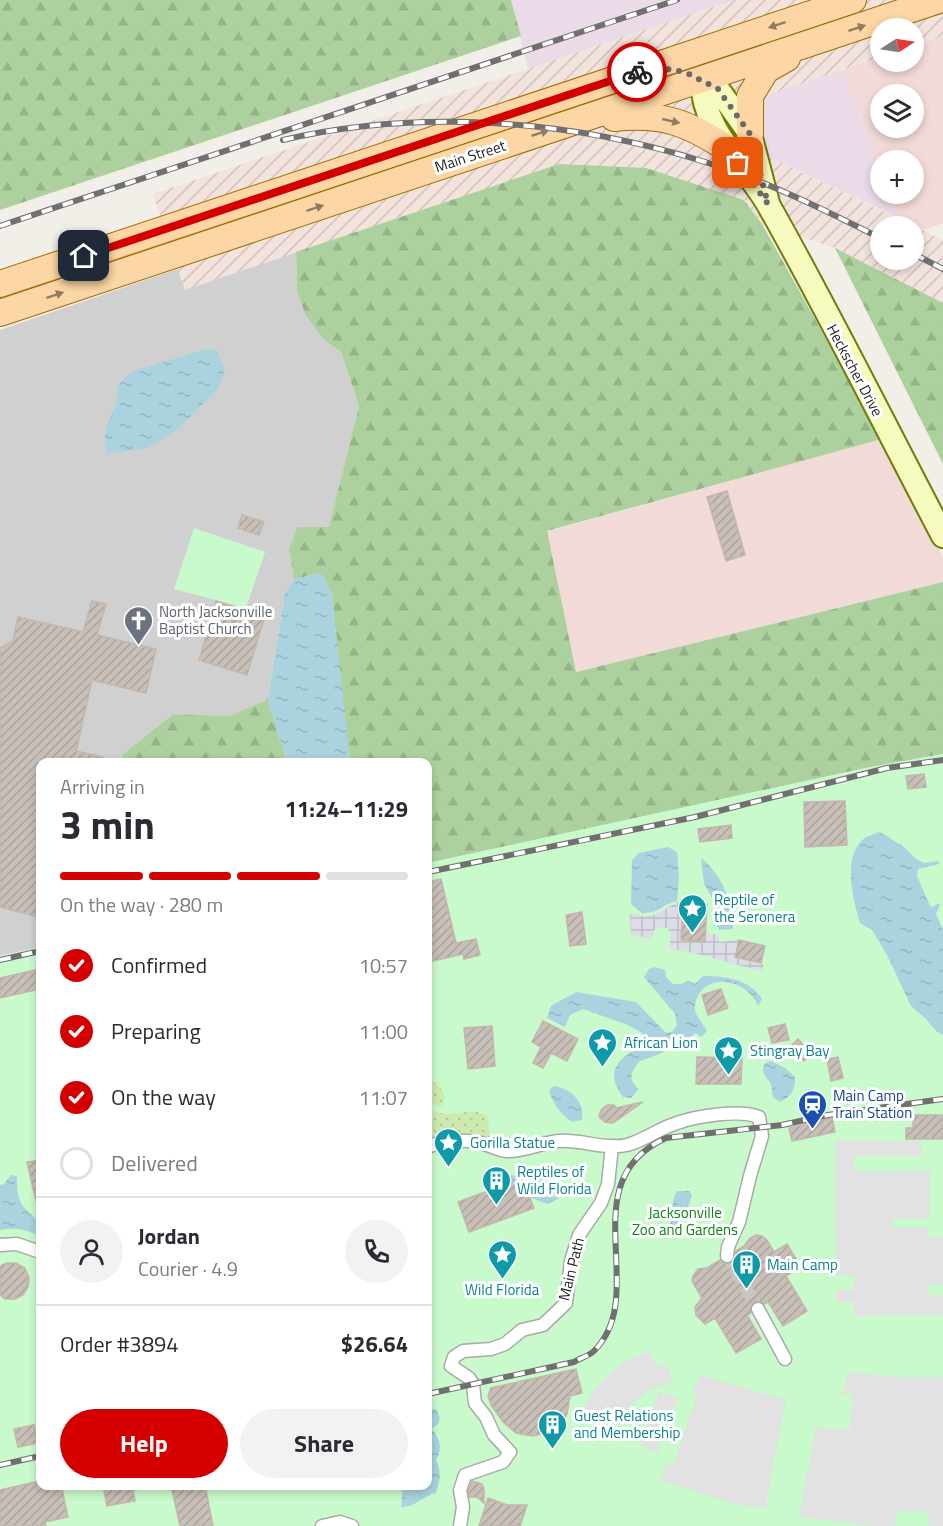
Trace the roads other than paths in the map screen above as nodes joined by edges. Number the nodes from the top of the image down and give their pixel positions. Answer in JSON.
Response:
{"nodes":[{"id":1,"x":853,"y":0,"type":"edge"},
{"id":2,"x":939,"y":0,"type":"edge"},
{"id":3,"x":727,"y":42,"type":"junction"},
{"id":4,"x":814,"y":42,"type":"junction"},
{"id":5,"x":651,"y":67,"type":"junction"},
{"id":6,"x":702,"y":80,"type":"junction"},
{"id":7,"x":572,"y":122,"type":"junction"},
{"id":8,"x":750,"y":134,"type":"junction"},
{"id":9,"x":726,"y":148,"type":"junction"},
{"id":10,"x":251,"y":200,"type":"junction"},
{"id":11,"x":768,"y":204,"type":"junction"},
{"id":12,"x":260,"y":226,"type":"junction"},
{"id":13,"x":0,"y":284,"type":"edge"},
{"id":14,"x":0,"y":313,"type":"edge"},
{"id":15,"x":943,"y":536,"type":"edge"},
{"id":16,"x":432,"y":1146,"type":"edge"},
{"id":17,"x":612,"y":1146,"type":"junction"},
{"id":18,"x":0,"y":1245,"type":"edge"},
{"id":19,"x":36,"y":1251,"type":"edge"},
{"id":20,"x":727,"y":1256,"type":"dead end"},
{"id":21,"x":758,"y":1309,"type":"tunnel mouth"},
{"id":22,"x":785,"y":1359,"type":"dead end"},
{"id":23,"x":322,"y":1526,"type":"edge"},
{"id":24,"x":352,"y":1526,"type":"edge"},
{"id":25,"x":460,"y":1526,"type":"edge"}],
"edges":[{"from":1,"to":3,"type":"main road","name":"Main Street","one_way":true},
{"from":4,"to":2,"type":"main road","name":"Main Street","one_way":true},
{"from":3,"to":5,"type":"main road","name":"Main Street"},
{"from":3,"to":6,"type":"main road"},
{"from":4,"to":6,"type":"main road","name":"Main Street"},
{"from":4,"to":8,"type":"main road"},
{"from":5,"to":6,"type":"main road"},
{"from":5,"to":10,"type":"main road","name":"Main Street"},
{"from":6,"to":7,"type":"main road","name":"Main Street"},
{"from":6,"to":8,"type":"main road","name":"Heckscher Drive"},
{"from":6,"to":9,"type":"main road","name":"Heckscher Drive"},
{"from":7,"to":9,"type":"main road","one_way":true},
{"from":12,"to":7,"type":"main road","name":"Main Street","one_way":true},
{"from":8,"to":11,"type":"main road","name":"Heckscher Drive"},
{"from":9,"to":11,"type":"main road","name":"Heckscher Drive"},
{"from":10,"to":12,"type":"main road"},
{"from":10,"to":13,"type":"main road","name":"Main Street"},
{"from":11,"to":15,"type":"main road","name":"Heckscher Drive"},
{"from":14,"to":12,"type":"main road","name":"Main Street","one_way":true},
{"from":16,"to":17,"type":"street"},
{"from":17,"to":20,"type":"street"},
{"from":17,"to":25,"type":"street","name":"Main Path"},
{"from":18,"to":19,"type":"street"},
{"from":21,"to":22,"type":"street"},
{"from":23,"to":24,"type":"street"}]}
